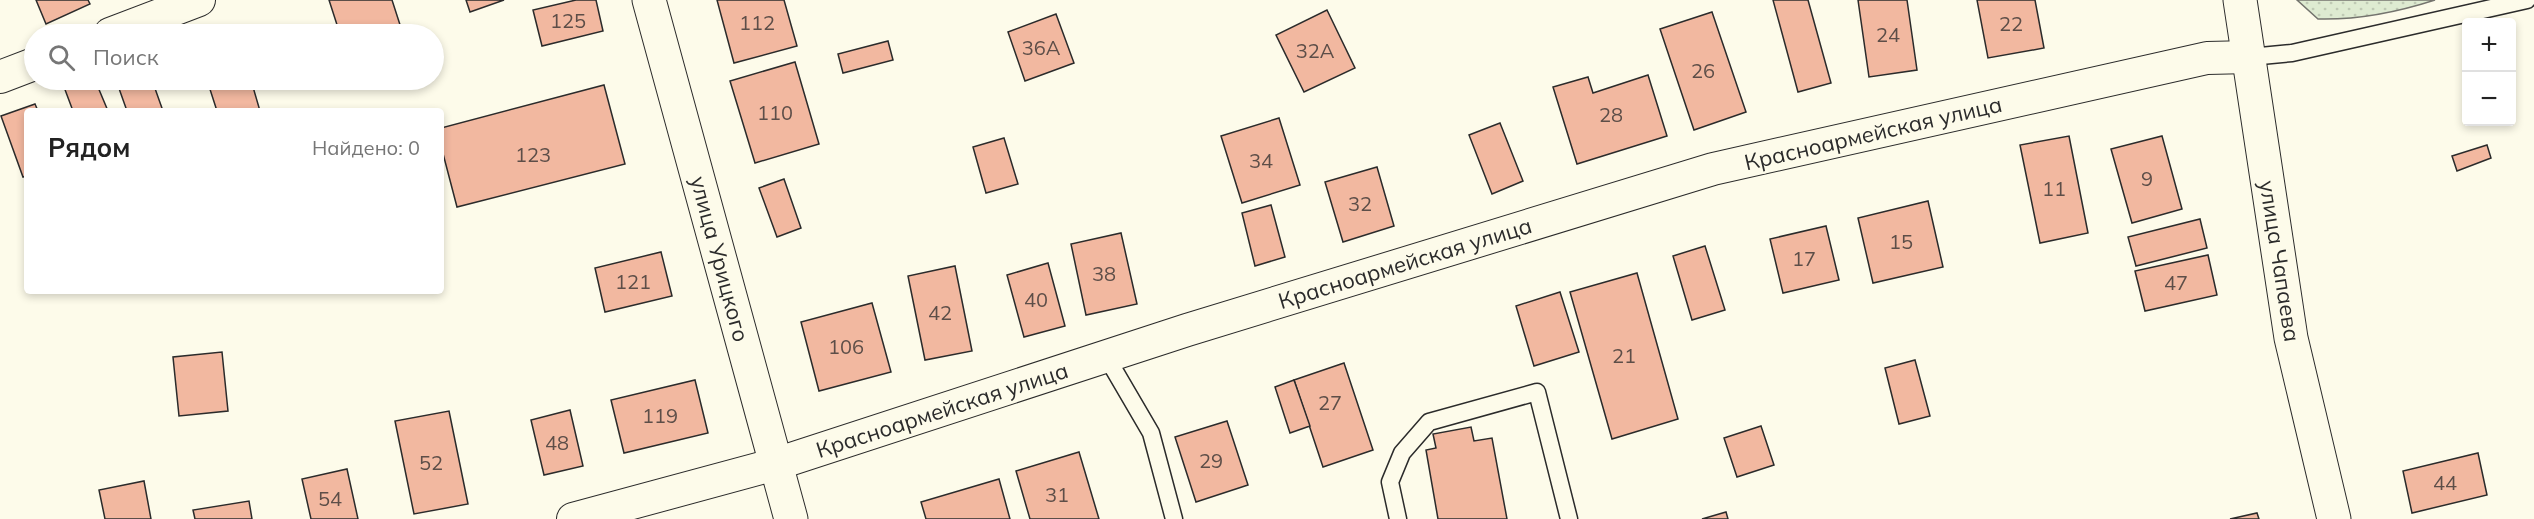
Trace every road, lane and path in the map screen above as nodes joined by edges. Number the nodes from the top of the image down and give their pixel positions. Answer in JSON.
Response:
{"nodes":[{"id":1,"x":199,"y":0,"type":"edge"},
{"id":2,"x":649,"y":0,"type":"edge"},
{"id":3,"x":2240,"y":0,"type":"edge"},
{"id":4,"x":2528,"y":0,"type":"edge"},
{"id":5,"x":136,"y":24,"type":"edge"},
{"id":6,"x":2250,"y":57,"type":"junction"},
{"id":7,"x":24,"y":68,"type":"edge"},
{"id":8,"x":0,"y":77,"type":"edge"},
{"id":9,"x":1106,"y":356,"type":"junction"},
{"id":10,"x":776,"y":464,"type":"junction"},
{"id":11,"x":573,"y":519,"type":"edge"},
{"id":12,"x":791,"y":519,"type":"edge"},
{"id":13,"x":1174,"y":519,"type":"edge"},
{"id":14,"x":1398,"y":519,"type":"edge"},
{"id":15,"x":1569,"y":519,"type":"edge"},
{"id":16,"x":2334,"y":519,"type":"edge"}],
"edges":[{"from":1,"to":5,"type":"street"},
{"from":2,"to":10,"type":"main road","name":"улица Урицкого"},
{"from":3,"to":6,"type":"main road","name":"улица Чапаева"},
{"from":4,"to":6,"type":"lane"},
{"from":6,"to":9,"type":"street","name":"Красноармейская улица"},
{"from":6,"to":16,"type":"main road","name":"улица Чапаева"},
{"from":7,"to":8,"type":"street"},
{"from":9,"to":10,"type":"street","name":"Красноармейская улица"},
{"from":9,"to":13,"type":"lane"},
{"from":10,"to":11,"type":"street","name":"Красноармейская улица"},
{"from":10,"to":12,"type":"main road","name":"улица Урицкого"},
{"from":14,"to":15,"type":"lane"}]}
